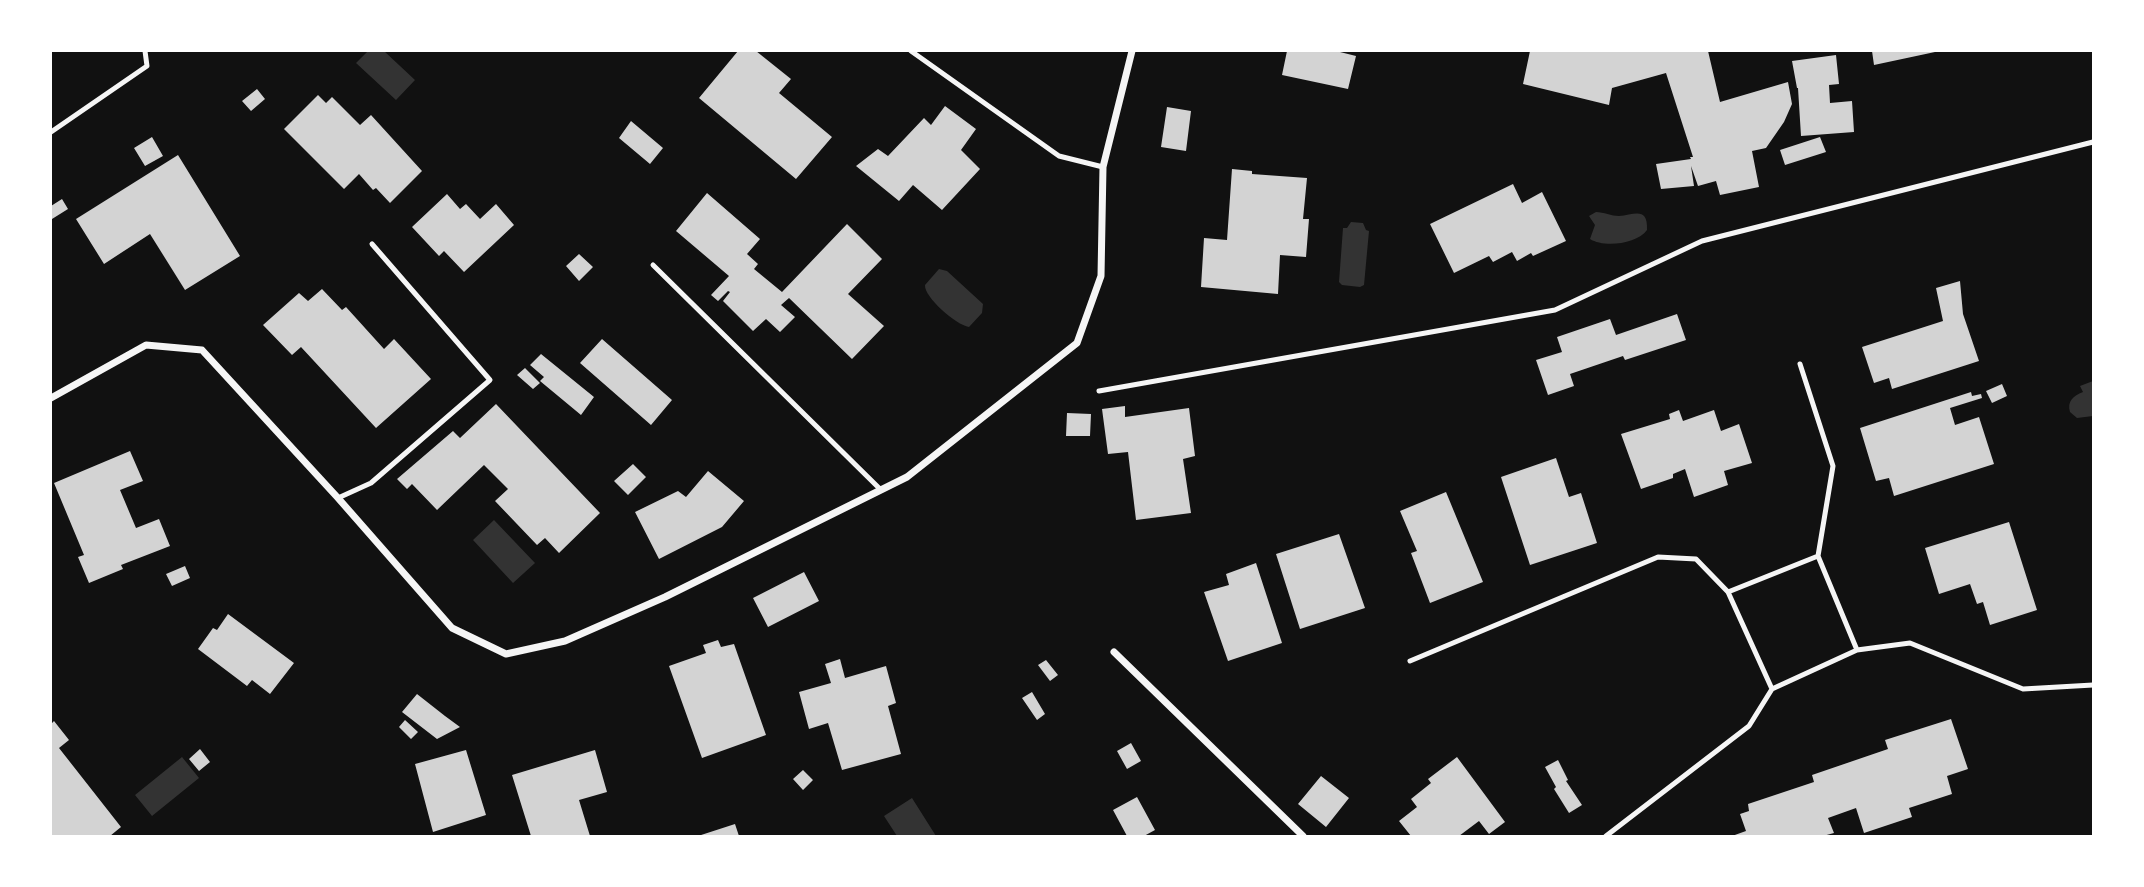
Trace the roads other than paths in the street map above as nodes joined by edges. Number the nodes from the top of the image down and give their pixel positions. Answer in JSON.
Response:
{"nodes":[{"id":1,"x":145,"y":51,"type":"edge"},
{"id":2,"x":911,"y":51,"type":"edge"},
{"id":3,"x":1132,"y":51,"type":"edge"},
{"id":4,"x":51,"y":132,"type":"edge"},
{"id":5,"x":2093,"y":142,"type":"edge"},
{"id":6,"x":1103,"y":167,"type":"junction"},
{"id":7,"x":372,"y":244,"type":"dead end"},
{"id":8,"x":653,"y":265,"type":"dead end"},
{"id":9,"x":1800,"y":365,"type":"dead end"},
{"id":10,"x":1099,"y":391,"type":"dead end"},
{"id":11,"x":51,"y":398,"type":"edge"},
{"id":12,"x":881,"y":490,"type":"junction"},
{"id":13,"x":338,"y":498,"type":"junction"},
{"id":14,"x":1818,"y":556,"type":"junction"},
{"id":15,"x":1728,"y":592,"type":"junction"},
{"id":16,"x":1857,"y":650,"type":"junction"},
{"id":17,"x":1114,"y":652,"type":"dead end"},
{"id":18,"x":1409,"y":661,"type":"dead end"},
{"id":19,"x":2093,"y":685,"type":"edge"},
{"id":20,"x":1772,"y":689,"type":"junction"},
{"id":21,"x":1303,"y":836,"type":"edge"},
{"id":22,"x":1606,"y":836,"type":"edge"}],
"edges":[{"from":1,"to":4,"type":"lane"},
{"from":2,"to":6,"type":"lane"},
{"from":3,"to":6,"type":"street"},
{"from":5,"to":10,"type":"lane"},
{"from":6,"to":12,"type":"street"},
{"from":7,"to":13,"type":"lane"},
{"from":8,"to":12,"type":"lane"},
{"from":9,"to":14,"type":"lane"},
{"from":11,"to":13,"type":"street"},
{"from":12,"to":13,"type":"street"},
{"from":14,"to":15,"type":"lane"},
{"from":14,"to":16,"type":"lane"},
{"from":15,"to":18,"type":"lane"},
{"from":15,"to":20,"type":"lane"},
{"from":16,"to":19,"type":"lane"},
{"from":16,"to":20,"type":"lane"},
{"from":17,"to":21,"type":"street"},
{"from":20,"to":22,"type":"lane"}]}
